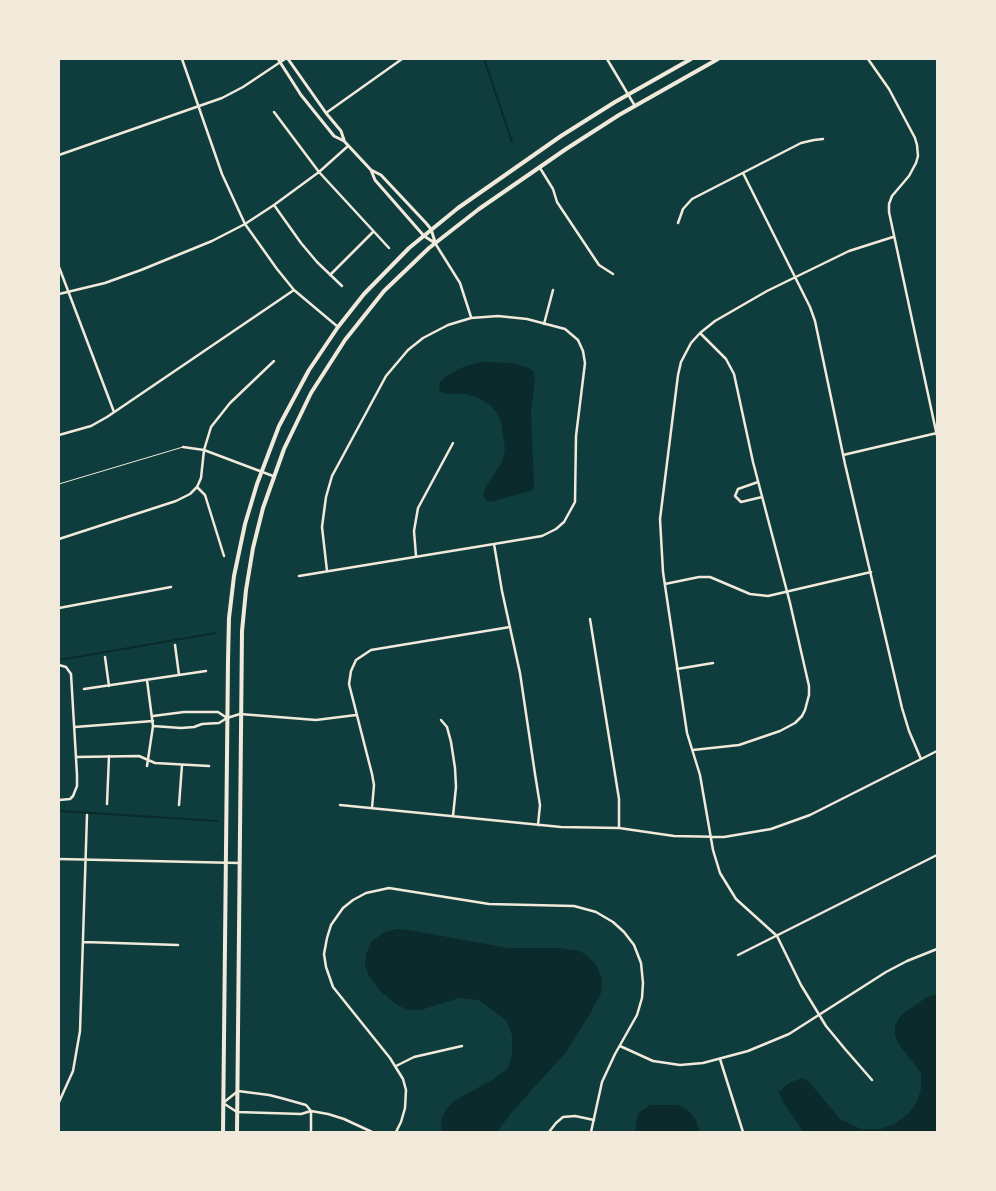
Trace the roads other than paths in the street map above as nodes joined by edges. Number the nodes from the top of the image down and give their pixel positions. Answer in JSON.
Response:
{"nodes":[{"id":1,"x":182,"y":59,"type":"edge"},
{"id":2,"x":286,"y":59,"type":"edge"},
{"id":3,"x":402,"y":59,"type":"edge"},
{"id":4,"x":607,"y":59,"type":"edge"},
{"id":5,"x":689,"y":59,"type":"edge"},
{"id":6,"x":718,"y":59,"type":"edge"},
{"id":7,"x":868,"y":59,"type":"edge"},
{"id":8,"x":279,"y":60,"type":"edge"},
{"id":9,"x":628,"y":95,"type":"junction"},
{"id":10,"x":634,"y":106,"type":"junction"},
{"id":11,"x":199,"y":107,"type":"junction"},
{"id":12,"x":274,"y":112,"type":"dead end"},
{"id":13,"x":326,"y":113,"type":"junction"},
{"id":14,"x":823,"y":140,"type":"dead end"},
{"id":15,"x":344,"y":141,"type":"junction"},
{"id":16,"x":348,"y":146,"type":"junction"},
{"id":17,"x":59,"y":155,"type":"edge"},
{"id":18,"x":539,"y":166,"type":"junction"},
{"id":19,"x":370,"y":170,"type":"junction"},
{"id":20,"x":319,"y":172,"type":"junction"},
{"id":21,"x":743,"y":173,"type":"junction"},
{"id":22,"x":274,"y":206,"type":"junction"},
{"id":23,"x":678,"y":223,"type":"dead end"},
{"id":24,"x":246,"y":224,"type":"junction"},
{"id":25,"x":431,"y":229,"type":"junction"},
{"id":26,"x":373,"y":232,"type":"junction"},
{"id":27,"x":424,"y":236,"type":"junction"},
{"id":28,"x":893,"y":237,"type":"junction"},
{"id":29,"x":435,"y":243,"type":"junction"},
{"id":30,"x":389,"y":248,"type":"dead end"},
{"id":31,"x":59,"y":266,"type":"edge"},
{"id":32,"x":613,"y":274,"type":"dead end"},
{"id":33,"x":330,"y":275,"type":"junction"},
{"id":34,"x":795,"y":277,"type":"junction"},
{"id":35,"x":342,"y":286,"type":"dead end"},
{"id":36,"x":294,"y":290,"type":"junction"},
{"id":37,"x":553,"y":290,"type":"dead end"},
{"id":38,"x":68,"y":292,"type":"junction"},
{"id":39,"x":59,"y":294,"type":"edge"},
{"id":40,"x":471,"y":318,"type":"junction"},
{"id":41,"x":544,"y":324,"type":"junction"},
{"id":42,"x":338,"y":327,"type":"junction"},
{"id":43,"x":700,"y":333,"type":"junction"},
{"id":44,"x":274,"y":361,"type":"dead end"},
{"id":45,"x":114,"y":412,"type":"junction"},
{"id":46,"x":937,"y":434,"type":"edge"},
{"id":47,"x":59,"y":435,"type":"edge"},
{"id":48,"x":453,"y":443,"type":"dead end"},
{"id":49,"x":183,"y":447,"type":"joint"},
{"id":50,"x":204,"y":450,"type":"junction"},
{"id":51,"x":843,"y":455,"type":"junction"},
{"id":52,"x":261,"y":471,"type":"junction"},
{"id":53,"x":273,"y":476,"type":"junction"},
{"id":54,"x":758,"y":482,"type":"junction"},
{"id":55,"x":59,"y":484,"type":"edge"},
{"id":56,"x":197,"y":487,"type":"junction"},
{"id":57,"x":762,"y":497,"type":"junction"},
{"id":58,"x":59,"y":539,"type":"edge"},
{"id":59,"x":494,"y":544,"type":"junction"},
{"id":60,"x":224,"y":556,"type":"dead end"},
{"id":61,"x":416,"y":556,"type":"junction"},
{"id":62,"x":327,"y":571,"type":"junction"},
{"id":63,"x":871,"y":572,"type":"junction"},
{"id":64,"x":299,"y":576,"type":"dead end"},
{"id":65,"x":665,"y":584,"type":"junction"},
{"id":66,"x":171,"y":588,"type":"dead end"},
{"id":67,"x":787,"y":592,"type":"junction"},
{"id":68,"x":59,"y":608,"type":"edge"},
{"id":69,"x":590,"y":619,"type":"dead end"},
{"id":70,"x":510,"y":627,"type":"junction"},
{"id":71,"x":175,"y":645,"type":"dead end"},
{"id":72,"x":105,"y":657,"type":"dead end"},
{"id":73,"x":713,"y":663,"type":"dead end"},
{"id":74,"x":59,"y":665,"type":"edge"},
{"id":75,"x":677,"y":668,"type":"junction"},
{"id":76,"x":206,"y":671,"type":"dead end"},
{"id":77,"x":179,"y":675,"type":"junction"},
{"id":78,"x":148,"y":680,"type":"junction"},
{"id":79,"x":109,"y":686,"type":"junction"},
{"id":80,"x":84,"y":689,"type":"dead end"},
{"id":81,"x":240,"y":714,"type":"junction"},
{"id":82,"x":356,"y":715,"type":"junction"},
{"id":83,"x":153,"y":716,"type":"junction"},
{"id":84,"x":227,"y":718,"type":"junction"},
{"id":85,"x":441,"y":720,"type":"dead end"},
{"id":86,"x":153,"y":721,"type":"junction"},
{"id":87,"x":153,"y":726,"type":"junction"},
{"id":88,"x":74,"y":727,"type":"junction"},
{"id":89,"x":693,"y":750,"type":"junction"},
{"id":90,"x":937,"y":750,"type":"edge"},
{"id":91,"x":109,"y":756,"type":"junction"},
{"id":92,"x":76,"y":757,"type":"junction"},
{"id":93,"x":921,"y":759,"type":"junction"},
{"id":94,"x":148,"y":760,"type":"junction"},
{"id":95,"x":182,"y":765,"type":"junction"},
{"id":96,"x":147,"y":766,"type":"dead end"},
{"id":97,"x":209,"y":766,"type":"dead end"},
{"id":98,"x":59,"y":800,"type":"edge"},
{"id":99,"x":107,"y":804,"type":"dead end"},
{"id":100,"x":179,"y":805,"type":"dead end"},
{"id":101,"x":340,"y":805,"type":"dead end"},
{"id":102,"x":372,"y":808,"type":"junction"},
{"id":103,"x":87,"y":815,"type":"dead end"},
{"id":104,"x":453,"y":816,"type":"junction"},
{"id":105,"x":538,"y":825,"type":"junction"},
{"id":106,"x":619,"y":828,"type":"junction"},
{"id":107,"x":710,"y":837,"type":"junction"},
{"id":108,"x":937,"y":855,"type":"edge"},
{"id":109,"x":59,"y":859,"type":"edge"},
{"id":110,"x":86,"y":860,"type":"junction"},
{"id":111,"x":226,"y":863,"type":"junction"},
{"id":112,"x":239,"y":863,"type":"junction"},
{"id":113,"x":777,"y":936,"type":"junction"},
{"id":114,"x":84,"y":942,"type":"junction"},
{"id":115,"x":178,"y":945,"type":"dead end"},
{"id":116,"x":937,"y":949,"type":"edge"},
{"id":117,"x":738,"y":955,"type":"dead end"},
{"id":118,"x":820,"y":1015,"type":"junction"},
{"id":119,"x":462,"y":1046,"type":"dead end"},
{"id":120,"x":620,"y":1046,"type":"junction"},
{"id":121,"x":720,"y":1059,"type":"junction"},
{"id":122,"x":396,"y":1066,"type":"junction"},
{"id":123,"x":872,"y":1080,"type":"dead end"},
{"id":124,"x":238,"y":1091,"type":"junction"},
{"id":125,"x":59,"y":1102,"type":"edge"},
{"id":126,"x":223,"y":1102,"type":"junction"},
{"id":127,"x":311,"y":1111,"type":"junction"},
{"id":128,"x":237,"y":1112,"type":"junction"},
{"id":129,"x":594,"y":1120,"type":"junction"},
{"id":130,"x":223,"y":1132,"type":"edge"},
{"id":131,"x":237,"y":1132,"type":"edge"},
{"id":132,"x":311,"y":1132,"type":"edge"},
{"id":133,"x":372,"y":1132,"type":"edge"},
{"id":134,"x":396,"y":1132,"type":"edge"},
{"id":135,"x":549,"y":1132,"type":"edge"},
{"id":136,"x":591,"y":1132,"type":"edge"},
{"id":137,"x":743,"y":1132,"type":"edge"}],
"edges":[{"from":1,"to":11,"type":"street"},
{"from":2,"to":8,"type":"street"},
{"from":2,"to":13,"type":"street"},
{"from":3,"to":13,"type":"street"},
{"from":4,"to":9,"type":"street"},
{"from":5,"to":9,"type":"main road"},
{"from":6,"to":10,"type":"main road"},
{"from":7,"to":28,"type":"street"},
{"from":8,"to":11,"type":"street"},
{"from":8,"to":15,"type":"street"},
{"from":9,"to":10,"type":"street"},
{"from":9,"to":25,"type":"main road"},
{"from":10,"to":18,"type":"main road"},
{"from":11,"to":17,"type":"street"},
{"from":11,"to":24,"type":"street"},
{"from":12,"to":20,"type":"street"},
{"from":13,"to":15,"type":"street"},
{"from":14,"to":21,"type":"street"},
{"from":15,"to":16,"type":"street"},
{"from":16,"to":19,"type":"street"},
{"from":16,"to":20,"type":"street"},
{"from":18,"to":29,"type":"main road"},
{"from":18,"to":32,"type":"street"},
{"from":19,"to":25,"type":"street"},
{"from":19,"to":27,"type":"street"},
{"from":20,"to":22,"type":"street"},
{"from":20,"to":26,"type":"street"},
{"from":21,"to":23,"type":"street"},
{"from":21,"to":34,"type":"street"},
{"from":22,"to":24,"type":"street"},
{"from":22,"to":33,"type":"street"},
{"from":24,"to":36,"type":"street"},
{"from":24,"to":38,"type":"street"},
{"from":25,"to":27,"type":"main road"},
{"from":25,"to":29,"type":"street"},
{"from":26,"to":30,"type":"street"},
{"from":26,"to":33,"type":"street"},
{"from":27,"to":29,"type":"street"},
{"from":27,"to":42,"type":"main road"},
{"from":28,"to":34,"type":"street"},
{"from":28,"to":46,"type":"street"},
{"from":29,"to":40,"type":"street"},
{"from":29,"to":53,"type":"main road"},
{"from":31,"to":38,"type":"street"},
{"from":33,"to":35,"type":"street"},
{"from":34,"to":43,"type":"street"},
{"from":34,"to":51,"type":"street"},
{"from":36,"to":42,"type":"street"},
{"from":36,"to":45,"type":"street"},
{"from":37,"to":41,"type":"street"},
{"from":38,"to":39,"type":"street"},
{"from":38,"to":45,"type":"street"},
{"from":40,"to":41,"type":"street"},
{"from":40,"to":62,"type":"street"},
{"from":41,"to":59,"type":"street"},
{"from":42,"to":52,"type":"main road"},
{"from":43,"to":54,"type":"street"},
{"from":43,"to":65,"type":"street"},
{"from":44,"to":50,"type":"street"},
{"from":45,"to":47,"type":"street"},
{"from":46,"to":51,"type":"street"},
{"from":48,"to":61,"type":"street"},
{"from":49,"to":50,"type":"street"},
{"from":49,"to":55,"type":"lane"},
{"from":50,"to":52,"type":"street"},
{"from":50,"to":56,"type":"street"},
{"from":51,"to":63,"type":"street"},
{"from":52,"to":53,"type":"street"},
{"from":52,"to":84,"type":"main road"},
{"from":53,"to":81,"type":"main road"},
{"from":54,"to":57,"type":"street"},
{"from":54,"to":57,"type":"street"},
{"from":56,"to":58,"type":"street"},
{"from":56,"to":60,"type":"street"},
{"from":57,"to":67,"type":"street"},
{"from":59,"to":61,"type":"street"},
{"from":59,"to":70,"type":"street"},
{"from":61,"to":62,"type":"street"},
{"from":62,"to":64,"type":"street"},
{"from":63,"to":67,"type":"street"},
{"from":63,"to":93,"type":"street"},
{"from":65,"to":67,"type":"street"},
{"from":65,"to":75,"type":"street"},
{"from":66,"to":68,"type":"street"},
{"from":67,"to":89,"type":"street"},
{"from":69,"to":106,"type":"street"},
{"from":70,"to":82,"type":"street"},
{"from":70,"to":105,"type":"street"},
{"from":71,"to":77,"type":"street"},
{"from":72,"to":79,"type":"street"},
{"from":73,"to":75,"type":"street"},
{"from":74,"to":88,"type":"street"},
{"from":75,"to":89,"type":"street"},
{"from":76,"to":77,"type":"street"},
{"from":77,"to":78,"type":"street"},
{"from":78,"to":79,"type":"street"},
{"from":78,"to":83,"type":"street"},
{"from":79,"to":80,"type":"street"},
{"from":81,"to":82,"type":"street"},
{"from":81,"to":84,"type":"street"},
{"from":81,"to":112,"type":"main road"},
{"from":82,"to":102,"type":"street"},
{"from":83,"to":84,"type":"street"},
{"from":83,"to":86,"type":"street"},
{"from":84,"to":87,"type":"street"},
{"from":84,"to":111,"type":"main road"},
{"from":85,"to":104,"type":"street"},
{"from":86,"to":87,"type":"street"},
{"from":86,"to":88,"type":"street"},
{"from":87,"to":94,"type":"street"},
{"from":88,"to":92,"type":"street"},
{"from":89,"to":107,"type":"street"},
{"from":90,"to":93,"type":"street"},
{"from":91,"to":92,"type":"street"},
{"from":91,"to":94,"type":"street"},
{"from":91,"to":99,"type":"street"},
{"from":92,"to":98,"type":"street"},
{"from":93,"to":107,"type":"street"},
{"from":94,"to":95,"type":"street"},
{"from":94,"to":96,"type":"street"},
{"from":95,"to":97,"type":"street"},
{"from":95,"to":100,"type":"street"},
{"from":101,"to":102,"type":"street"},
{"from":102,"to":104,"type":"street"},
{"from":103,"to":110,"type":"street"},
{"from":104,"to":105,"type":"street"},
{"from":105,"to":106,"type":"street"},
{"from":106,"to":107,"type":"street"},
{"from":107,"to":113,"type":"street"},
{"from":108,"to":113,"type":"street"},
{"from":109,"to":110,"type":"street"},
{"from":110,"to":111,"type":"street"},
{"from":110,"to":114,"type":"street"},
{"from":111,"to":112,"type":"street"},
{"from":111,"to":126,"type":"main road"},
{"from":112,"to":124,"type":"main road"},
{"from":113,"to":117,"type":"street"},
{"from":113,"to":118,"type":"street"},
{"from":114,"to":115,"type":"street"},
{"from":114,"to":125,"type":"street"},
{"from":116,"to":118,"type":"street"},
{"from":118,"to":121,"type":"street"},
{"from":118,"to":123,"type":"street"},
{"from":119,"to":122,"type":"street"},
{"from":120,"to":121,"type":"street"},
{"from":120,"to":122,"type":"street"},
{"from":120,"to":129,"type":"street"},
{"from":121,"to":137,"type":"street"},
{"from":122,"to":134,"type":"street"},
{"from":124,"to":126,"type":"street"},
{"from":124,"to":127,"type":"street"},
{"from":124,"to":128,"type":"main road"},
{"from":126,"to":128,"type":"street"},
{"from":126,"to":130,"type":"main road"},
{"from":127,"to":128,"type":"street"},
{"from":127,"to":132,"type":"street"},
{"from":127,"to":133,"type":"street"},
{"from":128,"to":131,"type":"main road"},
{"from":129,"to":135,"type":"street"},
{"from":129,"to":136,"type":"street"}]}
